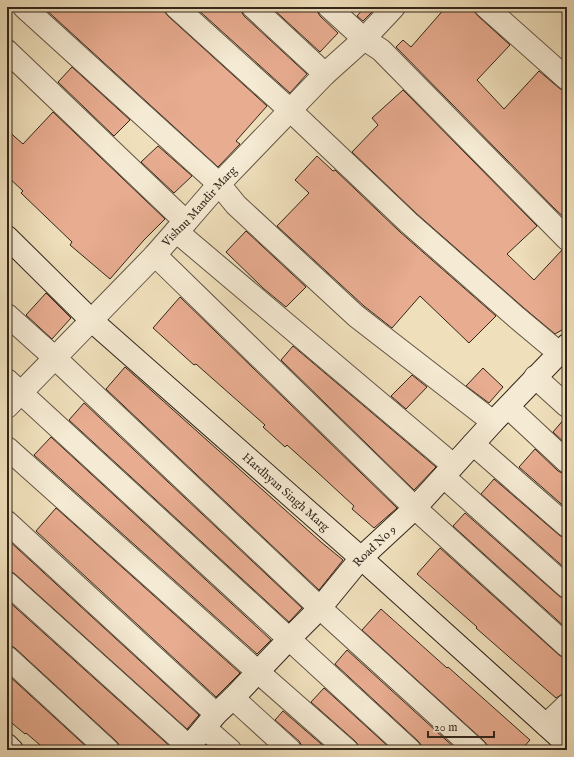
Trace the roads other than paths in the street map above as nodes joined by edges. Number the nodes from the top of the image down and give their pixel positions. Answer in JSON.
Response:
{"nodes":[{"id":1,"x":24,"y":7,"type":"edge"},
{"id":2,"x":176,"y":7,"type":"edge"},
{"id":3,"x":253,"y":7,"type":"edge"},
{"id":4,"x":330,"y":7,"type":"edge"},
{"id":5,"x":394,"y":7,"type":"edge"},
{"id":6,"x":486,"y":7,"type":"edge"},
{"id":7,"x":364,"y":39,"type":"junction"},
{"id":8,"x":7,"y":51,"type":"edge"},
{"id":9,"x":325,"y":74,"type":"junction"},
{"id":10,"x":567,"y":79,"type":"edge"},
{"id":11,"x":291,"y":111,"type":"junction"},
{"id":12,"x":219,"y":184,"type":"junction"},
{"id":13,"x":181,"y":227,"type":"junction"},
{"id":14,"x":7,"y":237,"type":"edge"},
{"id":15,"x":567,"y":239,"type":"edge"},
{"id":16,"x":154,"y":255,"type":"junction"},
{"id":17,"x":7,"y":315,"type":"edge"},
{"id":18,"x":91,"y":320,"type":"junction"},
{"id":19,"x":563,"y":349,"type":"edge"},
{"id":20,"x":55,"y":358,"type":"junction"},
{"id":21,"x":535,"y":377,"type":"junction"},
{"id":22,"x":12,"y":393,"type":"edge"},
{"id":23,"x":567,"y":406,"type":"edge"},
{"id":24,"x":508,"y":407,"type":"junction"},
{"id":25,"x":493,"y":422,"type":"junction"},
{"id":26,"x":473,"y":444,"type":"junction"},
{"id":27,"x":7,"y":448,"type":"edge"},
{"id":28,"x":567,"y":462,"type":"edge"},
{"id":29,"x":448,"y":471,"type":"junction"},
{"id":30,"x":415,"y":508,"type":"junction"},
{"id":31,"x":7,"y":522,"type":"edge"},
{"id":32,"x":567,"y":526,"type":"edge"},
{"id":33,"x":361,"y":558,"type":"junction"},
{"id":34,"x":7,"y":583,"type":"edge"},
{"id":35,"x":567,"y":587,"type":"edge"},
{"id":36,"x":320,"y":608,"type":"junction"},
{"id":37,"x":289,"y":639,"type":"junction"},
{"id":38,"x":567,"y":646,"type":"edge"},
{"id":39,"x":7,"y":657,"type":"edge"},
{"id":40,"x":258,"y":672,"type":"junction"},
{"id":41,"x":233,"y":698,"type":"junction"},
{"id":42,"x":567,"y":706,"type":"edge"},
{"id":43,"x":211,"y":721,"type":"junction"},
{"id":44,"x":546,"y":725,"type":"junction"},
{"id":45,"x":567,"y":744,"type":"edge"},
{"id":46,"x":7,"y":745,"type":"edge"},
{"id":47,"x":187,"y":749,"type":"edge"},
{"id":48,"x":12,"y":750,"type":"edge"},
{"id":49,"x":108,"y":750,"type":"edge"},
{"id":50,"x":230,"y":750,"type":"edge"},
{"id":51,"x":290,"y":750,"type":"edge"},
{"id":52,"x":347,"y":750,"type":"edge"},
{"id":53,"x":410,"y":750,"type":"edge"},
{"id":54,"x":476,"y":750,"type":"edge"}],
"edges":[{"from":1,"to":12,"type":"street"},
{"from":2,"to":11,"type":"street"},
{"from":3,"to":9,"type":"street"},
{"from":4,"to":7,"type":"street"},
{"from":5,"to":7,"type":"street","name":"Vishnu Mandir Marg"},
{"from":6,"to":10,"type":"street"},
{"from":7,"to":9,"type":"street","name":"Vishnu Mandir Marg"},
{"from":7,"to":15,"type":"street"},
{"from":8,"to":13,"type":"street"},
{"from":9,"to":11,"type":"street","name":"Vishnu Mandir Marg"},
{"from":11,"to":12,"type":"street","name":"Vishnu Mandir Marg"},
{"from":11,"to":19,"type":"street"},
{"from":12,"to":13,"type":"street","name":"Vishnu Mandir Marg"},
{"from":12,"to":25,"type":"street"},
{"from":13,"to":16,"type":"street","name":"Vishnu Mandir Marg"},
{"from":13,"to":29,"type":"street"},
{"from":14,"to":18,"type":"street","name":"Hardhyan Singh Marg"},
{"from":16,"to":18,"type":"street","name":"Vishnu Mandir Marg"},
{"from":16,"to":30,"type":"street"},
{"from":17,"to":20,"type":"street"},
{"from":18,"to":20,"type":"street","name":"Vishnu Mandir Marg"},
{"from":18,"to":33,"type":"street","name":"Hardhyan Singh Marg"},
{"from":19,"to":21,"type":"street","name":"Road No 9"},
{"from":20,"to":22,"type":"street","name":"Vishnu Mandir Marg"},
{"from":20,"to":36,"type":"street"},
{"from":21,"to":23,"type":"street"},
{"from":21,"to":24,"type":"street","name":"Road No 9"},
{"from":22,"to":37,"type":"street"},
{"from":24,"to":25,"type":"street","name":"Road No 9"},
{"from":24,"to":28,"type":"street"},
{"from":25,"to":26,"type":"street","name":"Road No 9"},
{"from":26,"to":29,"type":"street","name":"Road No 9"},
{"from":26,"to":32,"type":"street"},
{"from":27,"to":40,"type":"street"},
{"from":29,"to":30,"type":"street","name":"Road No 9"},
{"from":29,"to":35,"type":"street"},
{"from":30,"to":33,"type":"street","name":"Road No 9"},
{"from":30,"to":38,"type":"street"},
{"from":31,"to":43,"type":"street"},
{"from":33,"to":36,"type":"street","name":"Road No 9"},
{"from":33,"to":44,"type":"street","name":"Hardhyan Singh Marg"},
{"from":34,"to":47,"type":"street"},
{"from":36,"to":37,"type":"street","name":"Road No 9"},
{"from":36,"to":54,"type":"street"},
{"from":37,"to":40,"type":"street","name":"Road No 9"},
{"from":37,"to":53,"type":"street"},
{"from":39,"to":49,"type":"street"},
{"from":40,"to":41,"type":"street","name":"Road No 9"},
{"from":40,"to":52,"type":"street"},
{"from":41,"to":43,"type":"street","name":"Road No 9"},
{"from":41,"to":51,"type":"street"},
{"from":42,"to":44,"type":"street"},
{"from":43,"to":47,"type":"street","name":"Road No 9"},
{"from":43,"to":50,"type":"street"},
{"from":44,"to":45,"type":"street","name":"Hardhyan Singh Marg"},
{"from":46,"to":48,"type":"street"}]}
